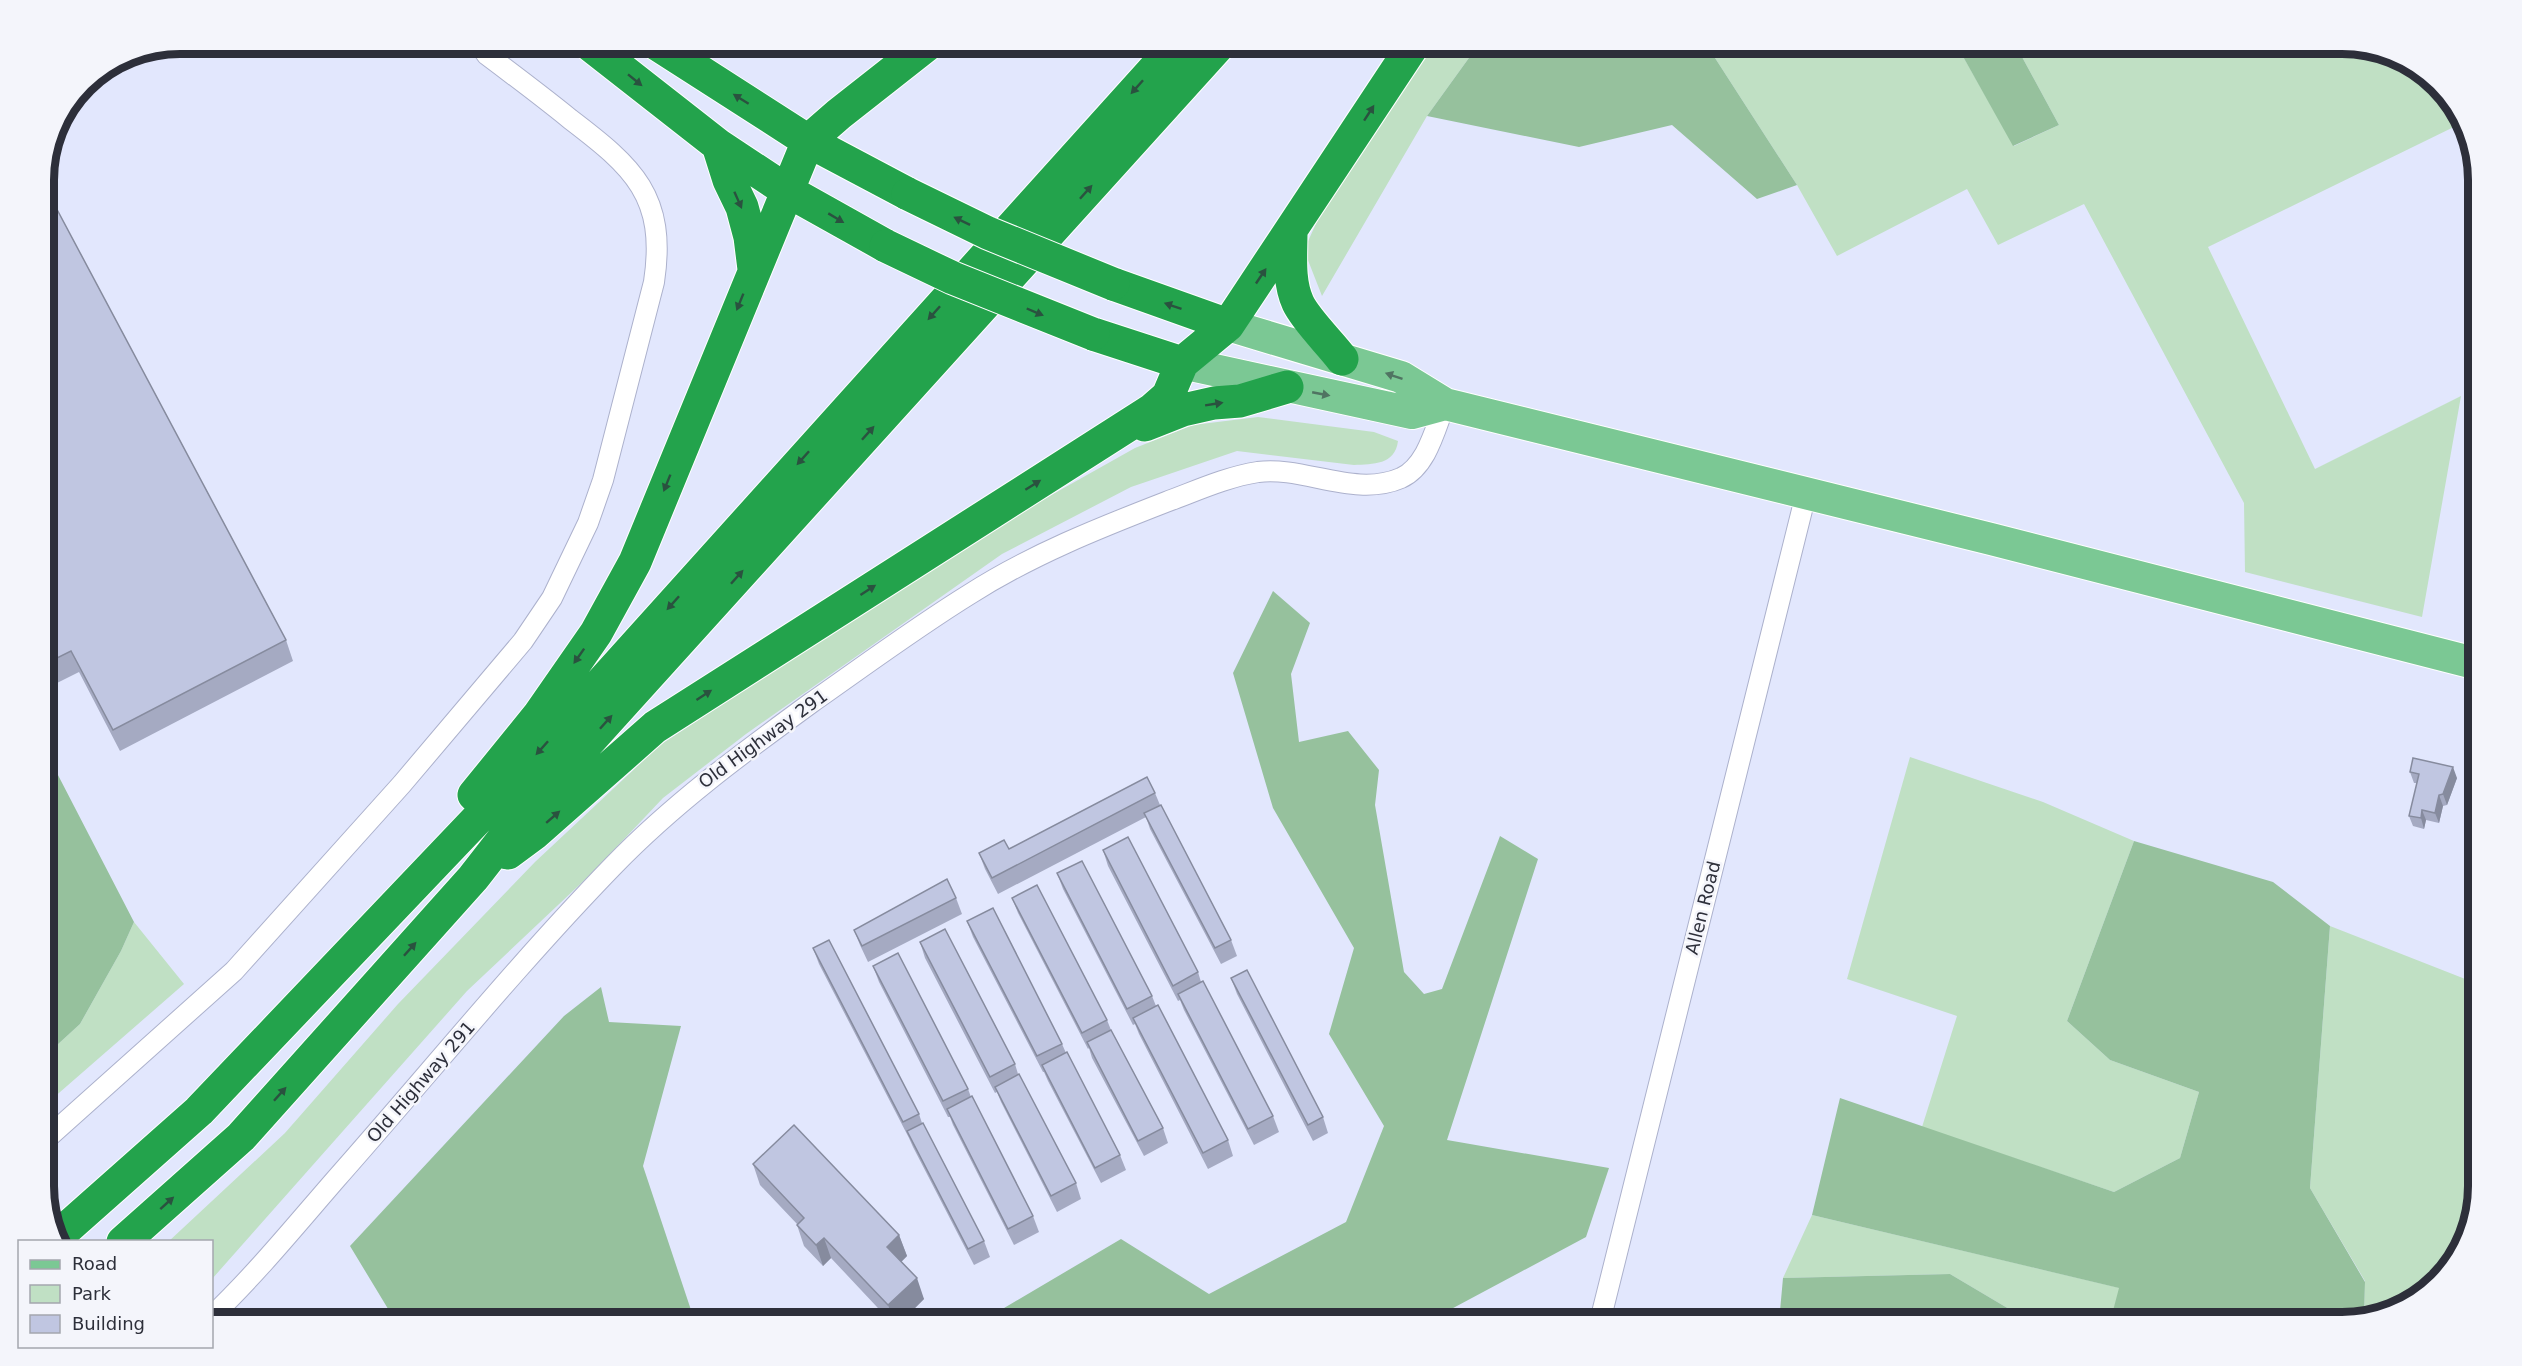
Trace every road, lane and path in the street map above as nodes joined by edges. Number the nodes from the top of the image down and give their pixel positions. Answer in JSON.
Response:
{"nodes":[{"id":1,"x":486,"y":54,"type":"edge"},
{"id":2,"x":603,"y":54,"type":"edge"},
{"id":3,"x":672,"y":54,"type":"edge"},
{"id":4,"x":915,"y":54,"type":"edge"},
{"id":5,"x":1168,"y":54,"type":"edge"},
{"id":6,"x":1211,"y":54,"type":"edge"},
{"id":7,"x":1408,"y":54,"type":"edge"},
{"id":8,"x":859,"y":97,"type":"junction"},
{"id":9,"x":771,"y":118,"type":"junction"},
{"id":10,"x":808,"y":141,"type":"junction"},
{"id":11,"x":718,"y":145,"type":"junction"},
{"id":12,"x":786,"y":190,"type":"junction"},
{"id":13,"x":1292,"y":232,"type":"junction"},
{"id":14,"x":754,"y":270,"type":"junction"},
{"id":15,"x":1228,"y":325,"type":"junction"},
{"id":16,"x":1342,"y":359,"type":"junction"},
{"id":17,"x":1182,"y":363,"type":"junction"},
{"id":18,"x":1287,"y":387,"type":"junction"},
{"id":19,"x":1445,"y":404,"type":"junction"},
{"id":20,"x":1099,"y":444,"type":"junction"},
{"id":21,"x":1806,"y":494,"type":"junction"},
{"id":22,"x":2468,"y":661,"type":"edge"},
{"id":23,"x":473,"y":878,"type":"junction"},
{"id":24,"x":388,"y":913,"type":"junction"},
{"id":25,"x":54,"y":1133,"type":"edge"},
{"id":26,"x":63,"y":1232,"type":"edge"},
{"id":27,"x":125,"y":1240,"type":"edge"},
{"id":28,"x":216,"y":1312,"type":"edge"},
{"id":29,"x":1602,"y":1312,"type":"edge"}],
"edges":[{"from":1,"to":25,"type":"street"},
{"from":2,"to":11,"type":"highway","one_way":true},
{"from":9,"to":3,"type":"highway","one_way":true},
{"from":4,"to":8,"type":"highway"},
{"from":5,"to":24,"type":"highway","one_way":true},
{"from":23,"to":6,"type":"highway","one_way":true},
{"from":13,"to":7,"type":"highway","one_way":true},
{"from":8,"to":9,"type":"highway"},
{"from":8,"to":10,"type":"highway"},
{"from":9,"to":10,"type":"highway"},
{"from":10,"to":12,"type":"highway"},
{"from":15,"to":10,"type":"highway","one_way":true,"bridge":true},
{"from":11,"to":12,"type":"highway"},
{"from":11,"to":14,"type":"highway","one_way":true},
{"from":12,"to":14,"type":"highway"},
{"from":12,"to":17,"type":"highway","one_way":true,"bridge":true},
{"from":15,"to":13,"type":"highway","one_way":true},
{"from":13,"to":16,"type":"highway"},
{"from":14,"to":24,"type":"highway","one_way":true},
{"from":15,"to":16,"type":"main road"},
{"from":15,"to":17,"type":"highway"},
{"from":19,"to":16,"type":"main road","one_way":true},
{"from":17,"to":18,"type":"main road"},
{"from":17,"to":20,"type":"highway"},
{"from":18,"to":19,"type":"main road","one_way":true},
{"from":20,"to":18,"type":"highway","one_way":true},
{"from":19,"to":21,"type":"main road"},
{"from":19,"to":28,"type":"street","name":"Old Highway 291"},
{"from":23,"to":20,"type":"highway","one_way":true},
{"from":21,"to":22,"type":"main road"},
{"from":21,"to":29,"type":"street","name":"Allen Road"},
{"from":27,"to":23,"type":"highway","one_way":true},
{"from":24,"to":26,"type":"highway"}]}
